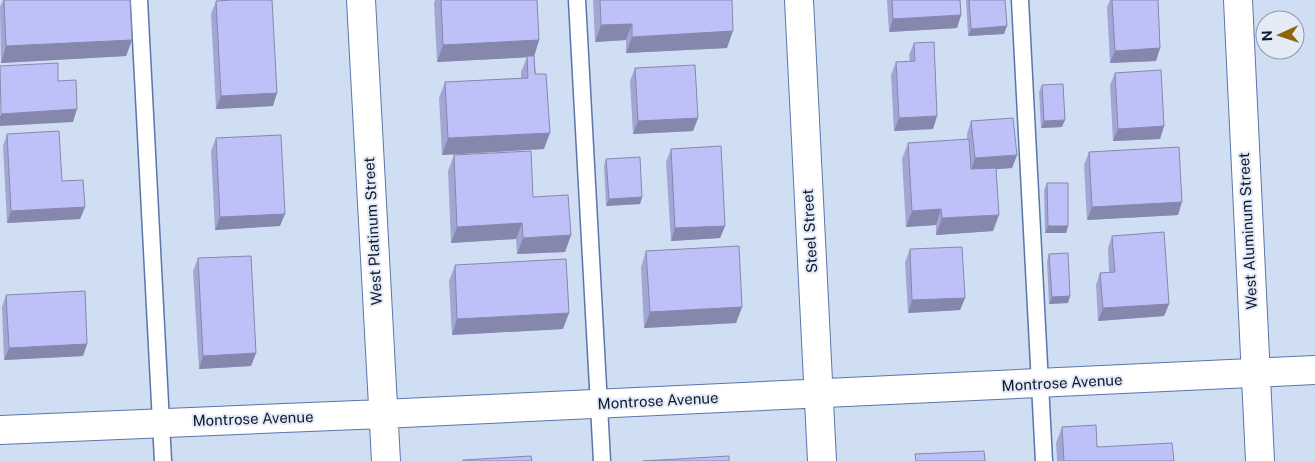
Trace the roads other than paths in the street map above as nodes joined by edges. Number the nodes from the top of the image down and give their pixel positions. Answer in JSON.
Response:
{"nodes":[{"id":1,"x":139,"y":0,"type":"edge"},
{"id":2,"x":361,"y":0,"type":"edge"},
{"id":3,"x":577,"y":0,"type":"edge"},
{"id":4,"x":799,"y":0,"type":"edge"},
{"id":5,"x":1020,"y":0,"type":"edge"},
{"id":6,"x":1238,"y":0,"type":"edge"},
{"id":7,"x":1315,"y":370,"type":"edge"},
{"id":8,"x":1255,"y":374,"type":"junction"},
{"id":9,"x":1039,"y":384,"type":"junction"},
{"id":10,"x":818,"y":394,"type":"junction"},
{"id":11,"x":599,"y":404,"type":"junction"},
{"id":12,"x":382,"y":414,"type":"junction"},
{"id":13,"x":161,"y":423,"type":"junction"},
{"id":14,"x":0,"y":430,"type":"edge"},
{"id":15,"x":163,"y":461,"type":"edge"},
{"id":16,"x":386,"y":461,"type":"edge"},
{"id":17,"x":602,"y":461,"type":"edge"},
{"id":18,"x":822,"y":461,"type":"edge"},
{"id":19,"x":1044,"y":461,"type":"edge"},
{"id":20,"x":1260,"y":461,"type":"edge"}],
"edges":[{"from":1,"to":13,"type":"lane"},
{"from":2,"to":12,"type":"street","name":"West Platinum Street"},
{"from":3,"to":11,"type":"lane"},
{"from":4,"to":10,"type":"street","name":"Steel Street"},
{"from":5,"to":9,"type":"lane"},
{"from":6,"to":8,"type":"street","name":"West Aluminum Street"},
{"from":7,"to":8,"type":"street","name":"Montrose Avenue"},
{"from":8,"to":9,"type":"street","name":"Montrose Avenue"},
{"from":8,"to":20,"type":"street","name":"West Aluminum Street"},
{"from":9,"to":10,"type":"street","name":"Montrose Avenue"},
{"from":9,"to":19,"type":"lane"},
{"from":10,"to":11,"type":"street","name":"Montrose Avenue"},
{"from":10,"to":18,"type":"street","name":"Steel Street"},
{"from":11,"to":12,"type":"street","name":"Montrose Avenue"},
{"from":11,"to":17,"type":"lane"},
{"from":12,"to":13,"type":"street","name":"Montrose Avenue"},
{"from":12,"to":16,"type":"street","name":"West Platinum Street"},
{"from":13,"to":14,"type":"street","name":"Montrose Avenue"},
{"from":13,"to":15,"type":"lane"}]}
